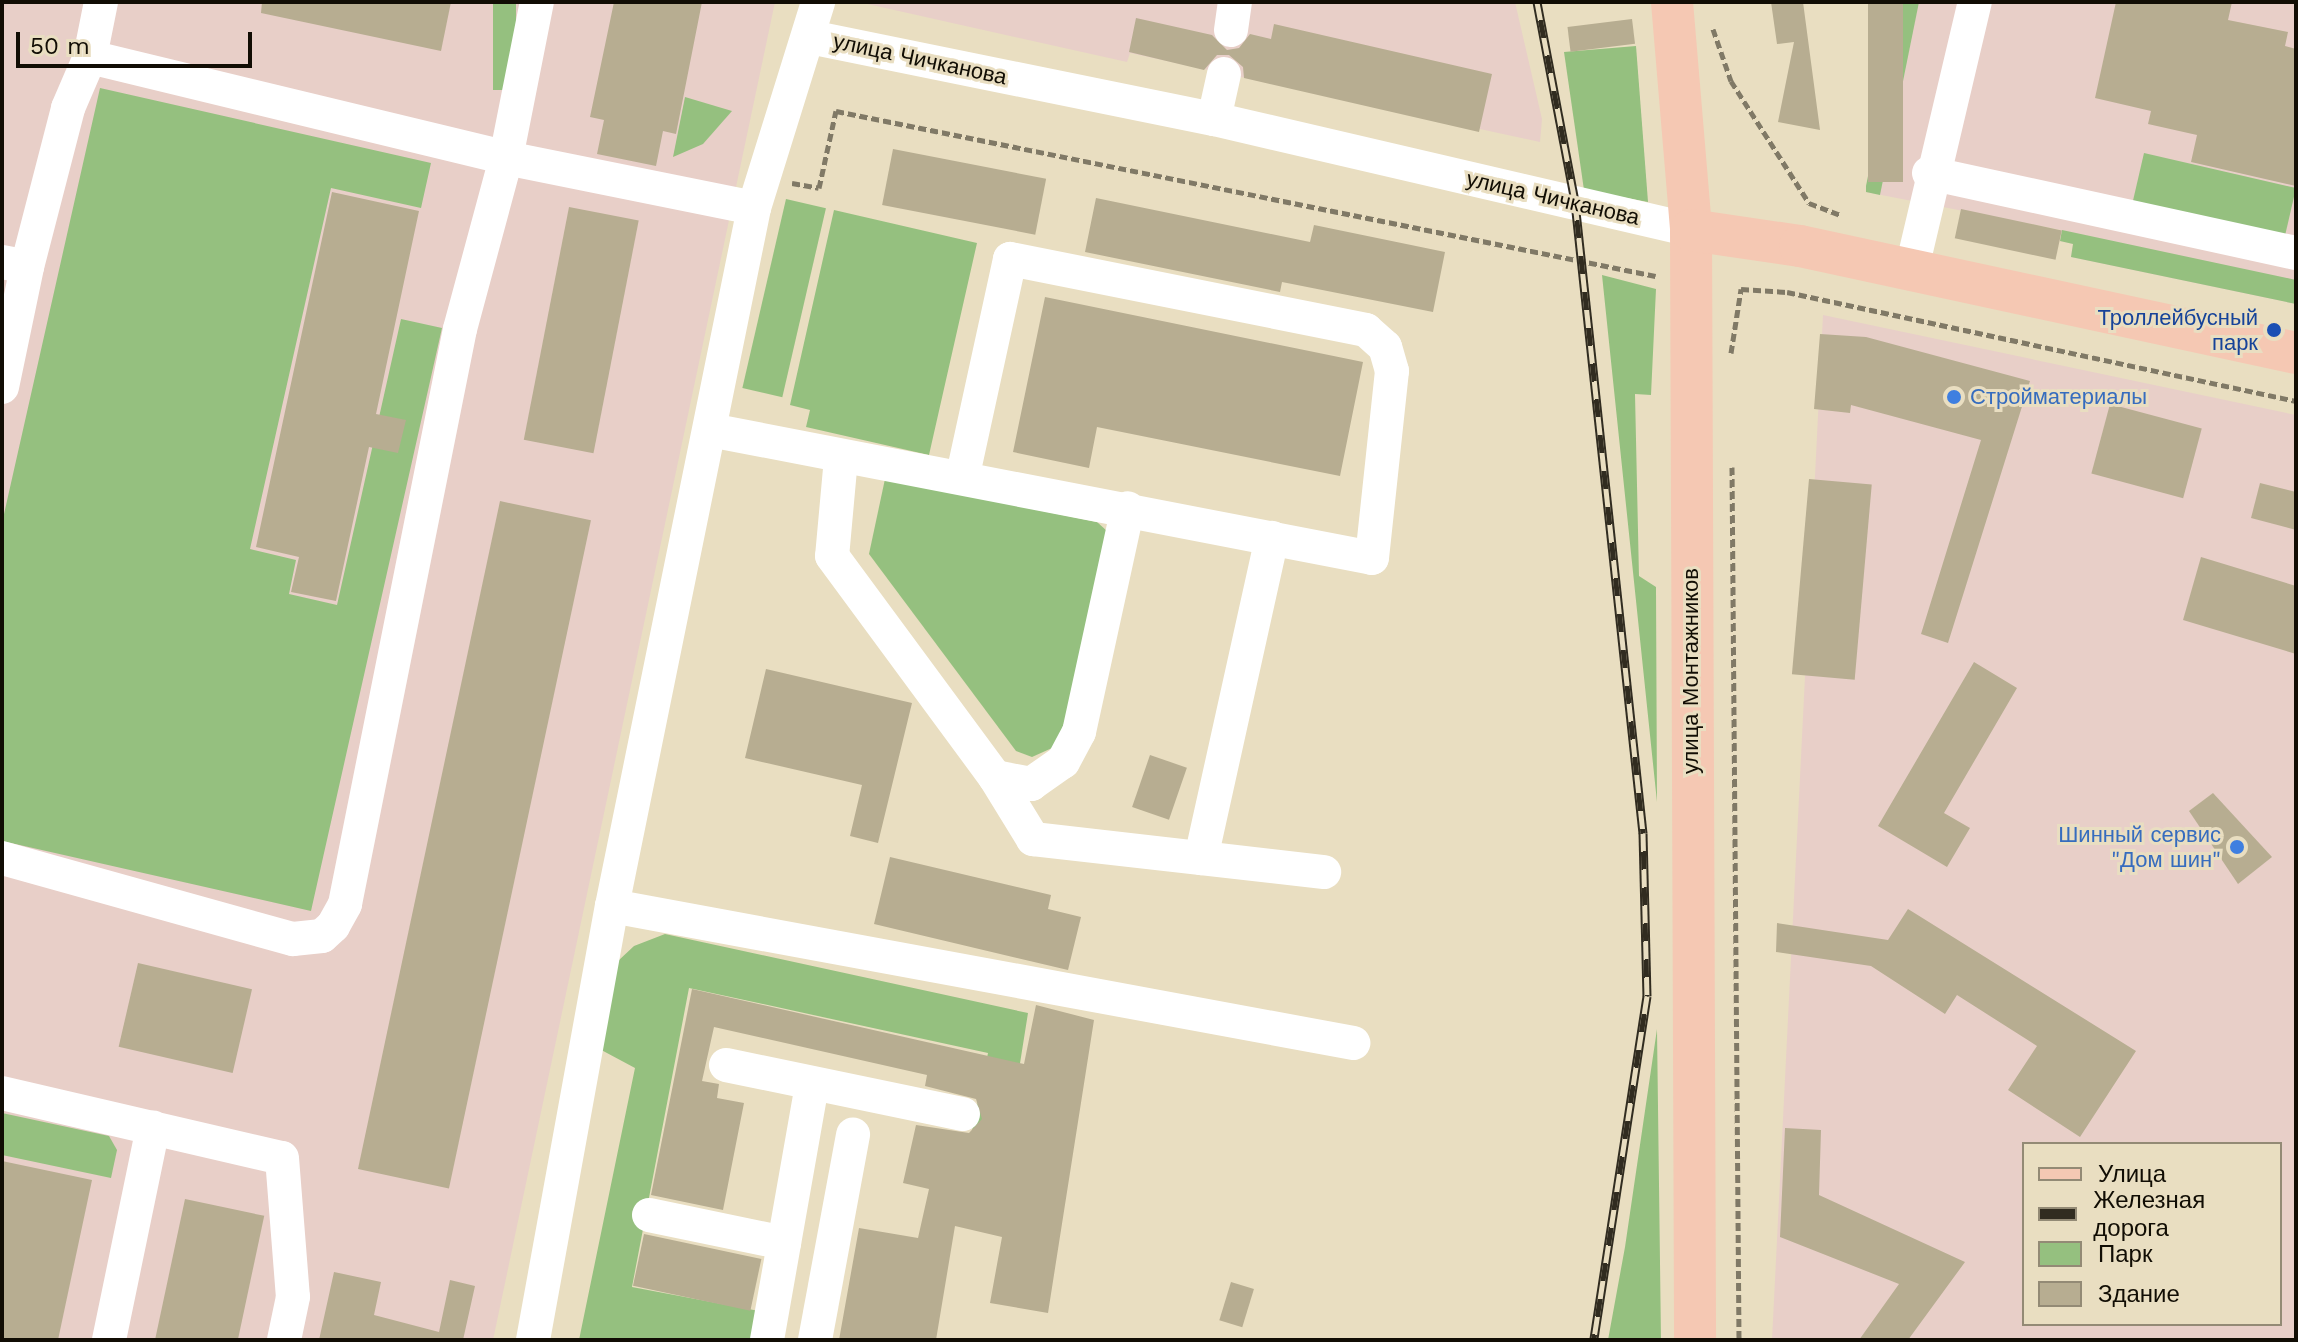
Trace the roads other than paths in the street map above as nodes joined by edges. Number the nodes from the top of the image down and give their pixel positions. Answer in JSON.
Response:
{"nodes":[{"id":1,"x":101,"y":2,"type":"edge"},
{"id":2,"x":537,"y":2,"type":"edge"},
{"id":3,"x":818,"y":2,"type":"edge"},
{"id":4,"x":1672,"y":2,"type":"edge"},
{"id":5,"x":1975,"y":2,"type":"edge"},
{"id":6,"x":810,"y":37,"type":"junction"},
{"id":7,"x":90,"y":57,"type":"junction"},
{"id":8,"x":1224,"y":74,"type":"dead end"},
{"id":9,"x":1214,"y":119,"type":"junction"},
{"id":10,"x":506,"y":158,"type":"junction"},
{"id":11,"x":1929,"y":173,"type":"junction"},
{"id":12,"x":759,"y":193,"type":"junction"},
{"id":13,"x":1691,"y":230,"type":"junction"},
{"id":14,"x":2296,"y":253,"type":"edge"},
{"id":15,"x":14,"y":265,"type":"edge"},
{"id":16,"x":1911,"y":272,"type":"junction"},
{"id":17,"x":2296,"y":353,"type":"edge"},
{"id":18,"x":2,"y":387,"type":"edge"},
{"id":19,"x":710,"y":430,"type":"junction"},
{"id":20,"x":841,"y":458,"type":"junction"},
{"id":21,"x":963,"y":475,"type":"junction"},
{"id":22,"x":1128,"y":508,"type":"junction"},
{"id":23,"x":1272,"y":538,"type":"junction"},
{"id":24,"x":995,"y":777,"type":"junction"},
{"id":25,"x":2,"y":858,"type":"edge"},
{"id":26,"x":1201,"y":858,"type":"junction"},
{"id":27,"x":1324,"y":872,"type":"dead end"},
{"id":28,"x":612,"y":906,"type":"junction"},
{"id":29,"x":1353,"y":1043,"type":"dead end"},
{"id":30,"x":726,"y":1065,"type":"dead end"},
{"id":31,"x":812,"y":1084,"type":"junction"},
{"id":32,"x":2,"y":1093,"type":"edge"},
{"id":33,"x":963,"y":1114,"type":"dead end"},
{"id":34,"x":153,"y":1128,"type":"junction"},
{"id":35,"x":853,"y":1134,"type":"dead end"},
{"id":36,"x":649,"y":1215,"type":"dead end"},
{"id":37,"x":784,"y":1243,"type":"junction"},
{"id":38,"x":109,"y":1340,"type":"edge"},
{"id":39,"x":284,"y":1340,"type":"edge"},
{"id":40,"x":533,"y":1340,"type":"edge"},
{"id":41,"x":767,"y":1340,"type":"edge"},
{"id":42,"x":815,"y":1340,"type":"edge"},
{"id":43,"x":1695,"y":1340,"type":"edge"}],
"edges":[{"from":1,"to":7,"type":"lane"},
{"from":2,"to":10,"type":"lane"},
{"from":3,"to":6,"type":"lane"},
{"from":4,"to":13,"type":"main road","name":"улица Монтажников"},
{"from":5,"to":11,"type":"lane"},
{"from":6,"to":9,"type":"lane","name":"улица Чичканова"},
{"from":6,"to":12,"type":"lane"},
{"from":7,"to":10,"type":"lane"},
{"from":7,"to":15,"type":"lane"},
{"from":8,"to":9,"type":"lane"},
{"from":9,"to":13,"type":"lane","name":"улица Чичканова"},
{"from":10,"to":12,"type":"lane"},
{"from":10,"to":25,"type":"lane"},
{"from":11,"to":14,"type":"lane"},
{"from":11,"to":16,"type":"lane"},
{"from":12,"to":19,"type":"lane"},
{"from":13,"to":16,"type":"main road","name":"улица Чичканова"},
{"from":13,"to":43,"type":"main road","name":"улица Монтажников"},
{"from":15,"to":18,"type":"lane"},
{"from":16,"to":17,"type":"main road","name":"улица Чичканова"},
{"from":19,"to":20,"type":"lane"},
{"from":19,"to":28,"type":"lane"},
{"from":20,"to":21,"type":"lane"},
{"from":20,"to":24,"type":"lane"},
{"from":21,"to":22,"type":"lane"},
{"from":21,"to":23,"type":"lane"},
{"from":22,"to":23,"type":"lane"},
{"from":22,"to":24,"type":"lane"},
{"from":23,"to":26,"type":"lane"},
{"from":24,"to":26,"type":"lane"},
{"from":26,"to":27,"type":"lane"},
{"from":28,"to":29,"type":"lane"},
{"from":28,"to":40,"type":"lane"},
{"from":30,"to":31,"type":"lane"},
{"from":31,"to":33,"type":"lane"},
{"from":31,"to":37,"type":"lane"},
{"from":32,"to":34,"type":"lane"},
{"from":34,"to":38,"type":"lane"},
{"from":34,"to":39,"type":"lane"},
{"from":35,"to":42,"type":"lane"},
{"from":36,"to":37,"type":"lane"},
{"from":37,"to":41,"type":"lane"}]}
